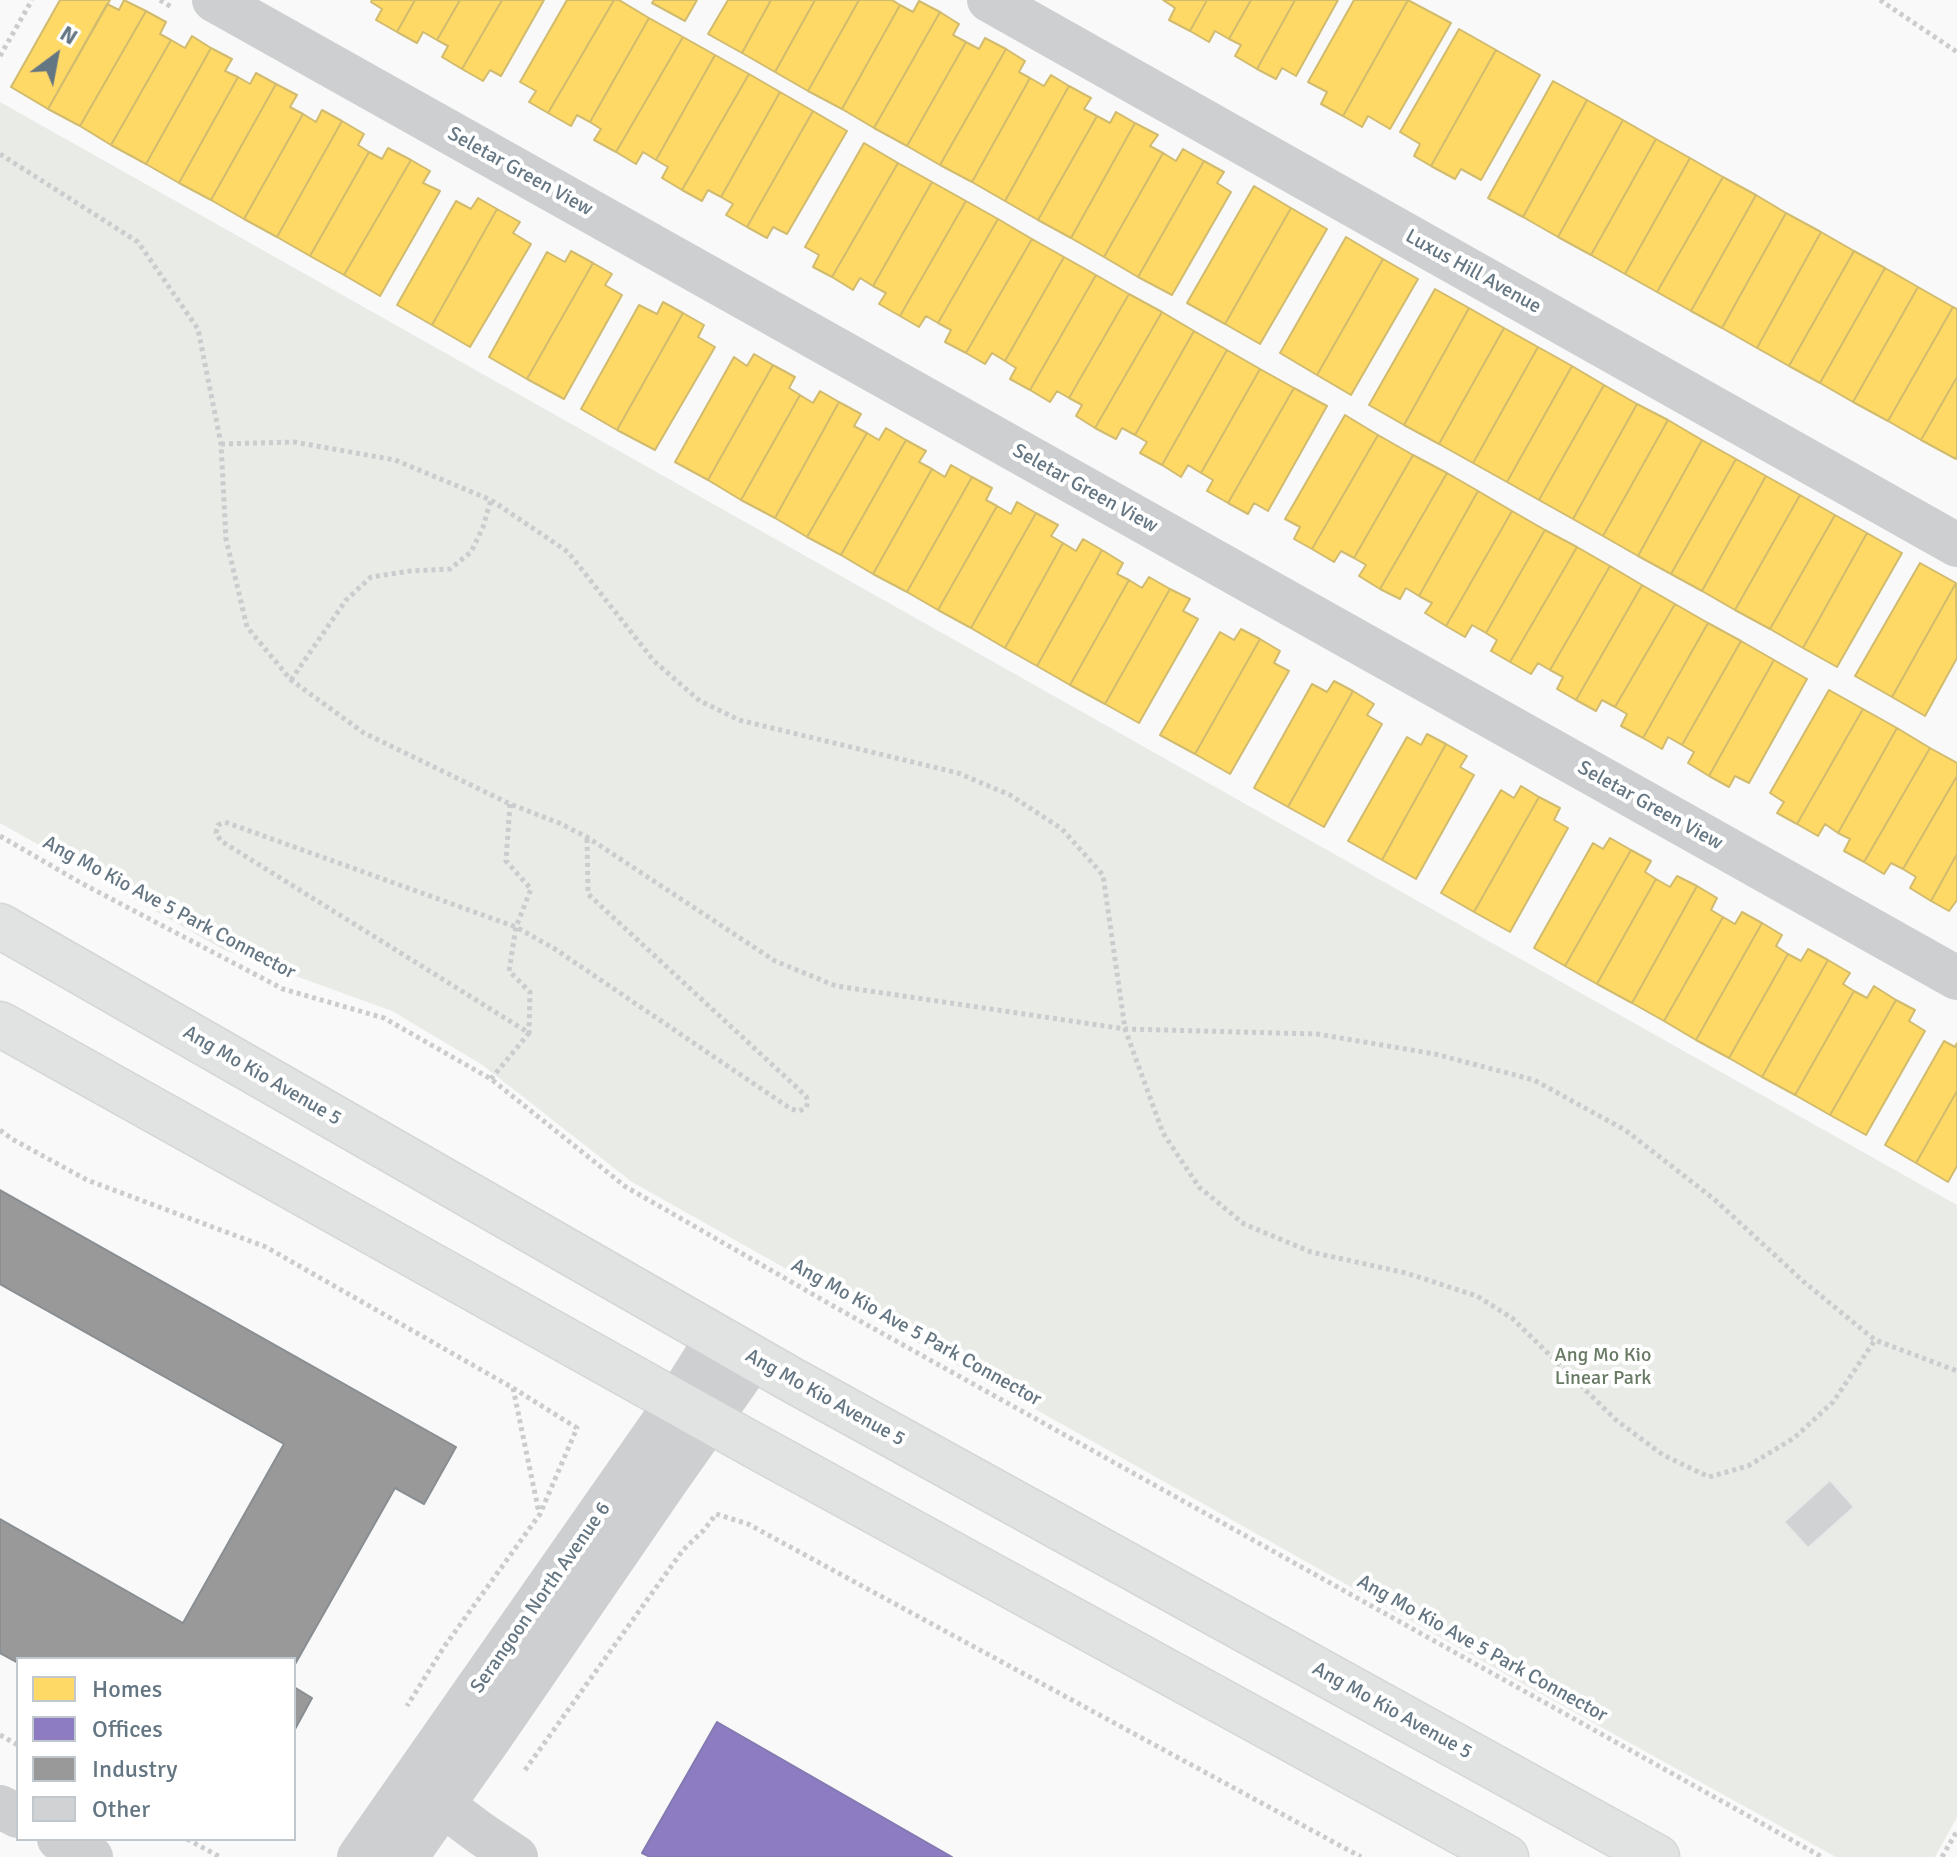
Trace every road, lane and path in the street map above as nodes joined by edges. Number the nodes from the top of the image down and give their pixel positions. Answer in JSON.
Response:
{"nodes":[{"id":1,"x":32,"y":0,"type":"edge"},
{"id":2,"x":214,"y":0,"type":"edge"},
{"id":3,"x":989,"y":0,"type":"edge"},
{"id":4,"x":1880,"y":0,"type":"edge"},
{"id":5,"x":1957,"y":52,"type":"edge"},
{"id":6,"x":0,"y":56,"type":"edge"},
{"id":7,"x":0,"y":154,"type":"edge"},
{"id":8,"x":221,"y":444,"type":"junction"},
{"id":9,"x":491,"y":500,"type":"junction"},
{"id":10,"x":1957,"y":545,"type":"edge"},
{"id":11,"x":291,"y":680,"type":"junction"},
{"id":12,"x":510,"y":804,"type":"junction"},
{"id":13,"x":0,"y":836,"type":"edge"},
{"id":14,"x":587,"y":837,"type":"junction"},
{"id":15,"x":0,"y":926,"type":"edge"},
{"id":16,"x":516,"y":927,"type":"junction"},
{"id":17,"x":1957,"y":978,"type":"edge"},
{"id":18,"x":0,"y":1024,"type":"edge"},
{"id":19,"x":1125,"y":1029,"type":"junction"},
{"id":20,"x":529,"y":1033,"type":"junction"},
{"id":21,"x":491,"y":1079,"type":"junction"},
{"id":22,"x":0,"y":1130,"type":"edge"},
{"id":23,"x":1875,"y":1340,"type":"junction"},
{"id":24,"x":736,"y":1348,"type":"junction"},
{"id":25,"x":1957,"y":1371,"type":"edge"},
{"id":26,"x":513,"y":1388,"type":"junction"},
{"id":27,"x":693,"y":1411,"type":"junction"},
{"id":28,"x":540,"y":1514,"type":"junction"},
{"id":29,"x":404,"y":1711,"type":"dead end"},
{"id":30,"x":426,"y":1793,"type":"junction"},
{"id":31,"x":1957,"y":1831,"type":"edge"},
{"id":32,"x":480,"y":1833,"type":"junction"},
{"id":33,"x":63,"y":1841,"type":"edge"},
{"id":34,"x":191,"y":1841,"type":"edge"},
{"id":35,"x":91,"y":1857,"type":"edge"},
{"id":36,"x":220,"y":1857,"type":"edge"},
{"id":37,"x":359,"y":1857,"type":"edge"},
{"id":38,"x":406,"y":1857,"type":"edge"},
{"id":39,"x":516,"y":1857,"type":"edge"},
{"id":40,"x":1361,"y":1857,"type":"edge"},
{"id":41,"x":1506,"y":1857,"type":"edge"},
{"id":42,"x":1657,"y":1857,"type":"edge"},
{"id":43,"x":1822,"y":1857,"type":"edge"},
{"id":44,"x":1942,"y":1857,"type":"edge"}],
"edges":[{"from":1,"to":6,"type":"path"},
{"from":2,"to":17,"type":"street","name":"Seletar Green View"},
{"from":3,"to":10,"type":"street","name":"Luxus Hill Avenue"},
{"from":4,"to":5,"type":"path"},
{"from":7,"to":8,"type":"path"},
{"from":8,"to":9,"type":"path"},
{"from":8,"to":11,"type":"path"},
{"from":9,"to":11,"type":"path"},
{"from":9,"to":19,"type":"path"},
{"from":11,"to":12,"type":"path"},
{"from":12,"to":14,"type":"path"},
{"from":12,"to":16,"type":"path"},
{"from":13,"to":21,"type":"path","name":"Ang Mo Kio Ave 5 Park Connector"},
{"from":14,"to":16,"type":"path"},
{"from":14,"to":19,"type":"path"},
{"from":15,"to":24,"type":"main road","name":"Ang Mo Kio Avenue 5"},
{"from":16,"to":20,"type":"path"},
{"from":16,"to":20,"type":"path"},
{"from":18,"to":27,"type":"main road"},
{"from":19,"to":23,"type":"path"},
{"from":19,"to":23,"type":"path"},
{"from":20,"to":21,"type":"path"},
{"from":21,"to":43,"type":"path","name":"Ang Mo Kio Ave 5 Park Connector"},
{"from":22,"to":26,"type":"path"},
{"from":23,"to":25,"type":"path"},
{"from":24,"to":27,"type":"street","name":"Serangoon North Avenue 6"},
{"from":24,"to":42,"type":"main road","name":"Ang Mo Kio Avenue 5"},
{"from":26,"to":28,"type":"path"},
{"from":26,"to":28,"type":"path"},
{"from":27,"to":30,"type":"street","name":"Serangoon North Avenue 6"},
{"from":27,"to":41,"type":"main road"},
{"from":28,"to":29,"type":"path"},
{"from":30,"to":32,"type":"street"},
{"from":30,"to":37,"type":"street","name":"Serangoon North Avenue 6"},
{"from":30,"to":38,"type":"street","name":"Serangoon North Avenue 6"},
{"from":31,"to":44,"type":"path"},
{"from":32,"to":39,"type":"street"},
{"from":32,"to":40,"type":"path"},
{"from":33,"to":35,"type":"street"},
{"from":34,"to":36,"type":"path"}]}
